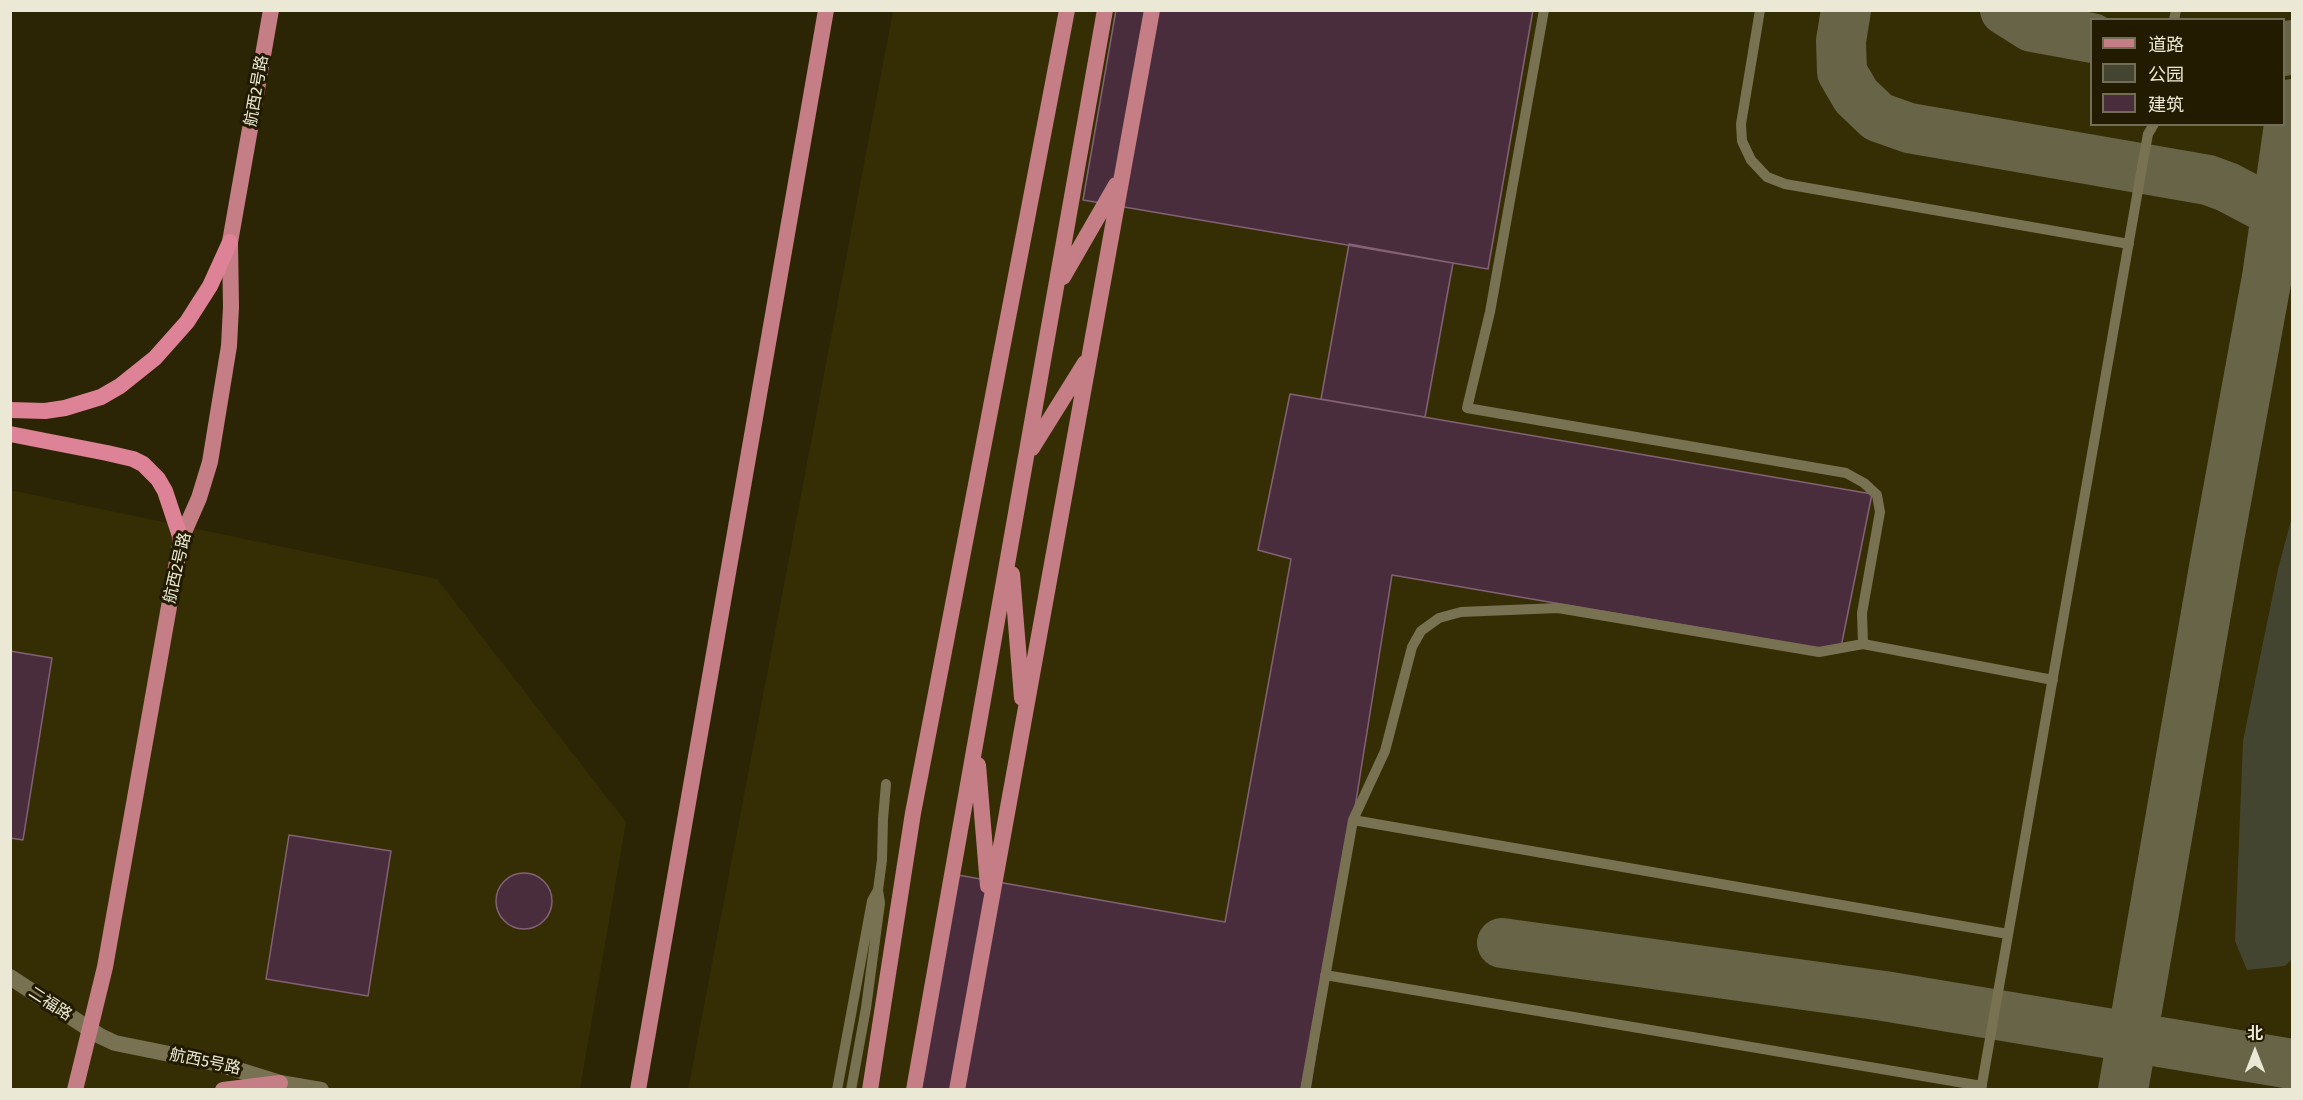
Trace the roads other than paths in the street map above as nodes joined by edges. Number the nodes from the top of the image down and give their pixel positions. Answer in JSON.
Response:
{"nodes":[{"id":1,"x":272,"y":10,"type":"edge"},
{"id":2,"x":826,"y":10,"type":"edge"},
{"id":3,"x":1067,"y":10,"type":"edge"},
{"id":4,"x":1105,"y":10,"type":"edge"},
{"id":5,"x":1153,"y":10,"type":"edge"},
{"id":6,"x":1544,"y":10,"type":"edge"},
{"id":7,"x":1760,"y":10,"type":"edge"},
{"id":8,"x":2153,"y":126,"type":"edge"},
{"id":9,"x":1126,"y":169,"type":"junction"},
{"id":10,"x":230,"y":242,"type":"junction"},
{"id":11,"x":2129,"y":244,"type":"junction"},
{"id":12,"x":1056,"y":288,"type":"junction"},
{"id":13,"x":1094,"y":348,"type":"junction"},
{"id":14,"x":10,"y":410,"type":"edge"},
{"id":15,"x":10,"y":434,"type":"edge"},
{"id":16,"x":1026,"y":457,"type":"junction"},
{"id":17,"x":181,"y":539,"type":"junction"},
{"id":18,"x":1010,"y":551,"type":"junction"},
{"id":19,"x":1863,"y":644,"type":"junction"},
{"id":20,"x":2053,"y":680,"type":"junction"},
{"id":21,"x":1025,"y":738,"type":"junction"},
{"id":22,"x":976,"y":742,"type":"junction"},
{"id":23,"x":886,"y":784,"type":"dead end"},
{"id":24,"x":1353,"y":820,"type":"junction"},
{"id":25,"x":878,"y":890,"type":"junction"},
{"id":26,"x":992,"y":925,"type":"junction"},
{"id":27,"x":2008,"y":934,"type":"junction"},
{"id":28,"x":1325,"y":975,"type":"junction"},
{"id":29,"x":10,"y":977,"type":"edge"},
{"id":30,"x":90,"y":1030,"type":"junction"},
{"id":31,"x":280,"y":1083,"type":"junction"},
{"id":32,"x":1982,"y":1088,"type":"edge"},
{"id":33,"x":75,"y":1089,"type":"edge"},
{"id":34,"x":223,"y":1089,"type":"edge"},
{"id":35,"x":321,"y":1089,"type":"edge"},
{"id":36,"x":638,"y":1089,"type":"edge"},
{"id":37,"x":837,"y":1089,"type":"edge"},
{"id":38,"x":851,"y":1089,"type":"edge"},
{"id":39,"x":870,"y":1089,"type":"edge"},
{"id":40,"x":915,"y":1089,"type":"edge"},
{"id":41,"x":957,"y":1089,"type":"edge"},
{"id":42,"x":963,"y":1089,"type":"edge"},
{"id":43,"x":1305,"y":1089,"type":"edge"}],
"edges":[{"from":1,"to":10,"type":"main road","name":"航西2号路"},
{"from":2,"to":36,"type":"main road"},
{"from":3,"to":39,"type":"main road"},
{"from":4,"to":12,"type":"main road"},
{"from":5,"to":9,"type":"main road"},
{"from":5,"to":41,"type":"main road"},
{"from":6,"to":19,"type":"lane"},
{"from":7,"to":11,"type":"lane"},
{"from":8,"to":11,"type":"lane"},
{"from":9,"to":12,"type":"main road"},
{"from":9,"to":13,"type":"main road"},
{"from":10,"to":14,"type":"highway"},
{"from":10,"to":17,"type":"main road","name":"航西2号路"},
{"from":11,"to":20,"type":"lane"},
{"from":12,"to":16,"type":"main road"},
{"from":13,"to":16,"type":"main road"},
{"from":13,"to":21,"type":"main road"},
{"from":15,"to":17,"type":"highway"},
{"from":16,"to":18,"type":"main road"},
{"from":17,"to":30,"type":"main road","name":"航西2号路"},
{"from":18,"to":21,"type":"main road"},
{"from":18,"to":22,"type":"main road"},
{"from":19,"to":20,"type":"lane"},
{"from":19,"to":24,"type":"lane"},
{"from":20,"to":27,"type":"lane"},
{"from":21,"to":26,"type":"main road"},
{"from":22,"to":26,"type":"main road"},
{"from":22,"to":40,"type":"main road"},
{"from":23,"to":25,"type":"lane"},
{"from":24,"to":27,"type":"lane"},
{"from":24,"to":28,"type":"lane"},
{"from":25,"to":37,"type":"lane"},
{"from":25,"to":38,"type":"lane"},
{"from":26,"to":42,"type":"main road"},
{"from":27,"to":32,"type":"lane"},
{"from":28,"to":32,"type":"lane"},
{"from":28,"to":43,"type":"lane"},
{"from":29,"to":30,"type":"street","name":"二福路"},
{"from":30,"to":31,"type":"street","name":"航西5号路"},
{"from":30,"to":33,"type":"main road","name":"航西2号路"},
{"from":31,"to":34,"type":"main road"},
{"from":31,"to":35,"type":"street","name":"航西5号路"}]}
